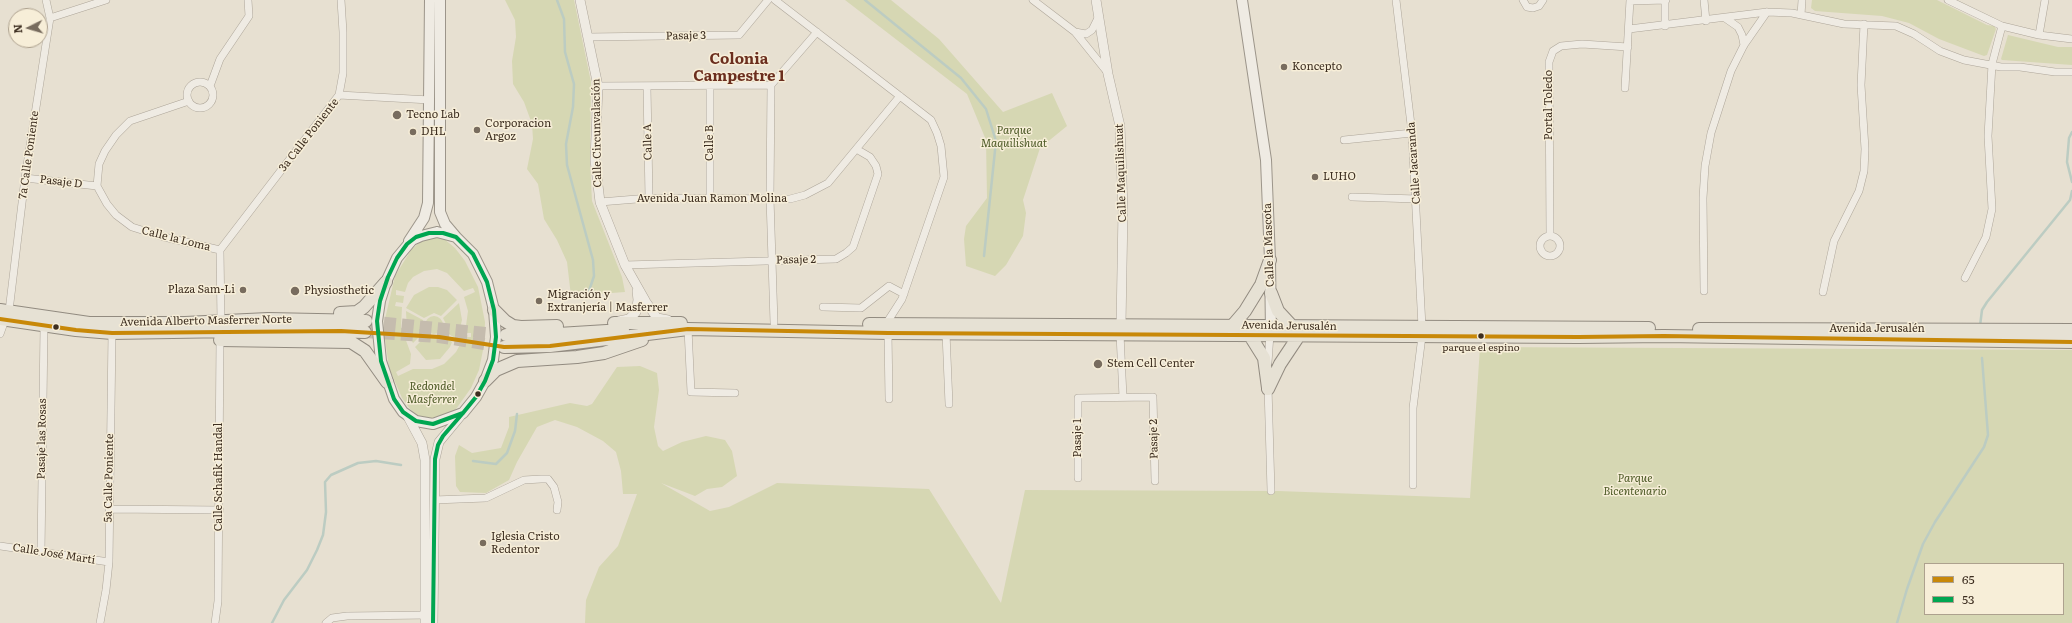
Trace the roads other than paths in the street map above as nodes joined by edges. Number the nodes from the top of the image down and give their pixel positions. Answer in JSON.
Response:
{"nodes":[{"id":1,"x":46,"y":0,"type":"edge"},
{"id":2,"x":106,"y":0,"type":"edge"},
{"id":3,"x":248,"y":0,"type":"edge"},
{"id":4,"x":341,"y":0,"type":"edge"},
{"id":5,"x":430,"y":0,"type":"edge"},
{"id":6,"x":440,"y":0,"type":"edge"},
{"id":7,"x":580,"y":0,"type":"edge"},
{"id":8,"x":768,"y":0,"type":"edge"},
{"id":9,"x":775,"y":0,"type":"edge"},
{"id":10,"x":1033,"y":0,"type":"edge"},
{"id":11,"x":1096,"y":0,"type":"edge"},
{"id":12,"x":1242,"y":0,"type":"edge"},
{"id":13,"x":1396,"y":0,"type":"edge"},
{"id":14,"x":1523,"y":0,"type":"edge"},
{"id":15,"x":1543,"y":0,"type":"edge"},
{"id":16,"x":1630,"y":0,"type":"edge"},
{"id":17,"x":1666,"y":0,"type":"edge"},
{"id":18,"x":1704,"y":0,"type":"edge"},
{"id":19,"x":1802,"y":0,"type":"edge"},
{"id":20,"x":1948,"y":0,"type":"edge"},
{"id":21,"x":2045,"y":0,"type":"edge"},
{"id":22,"x":1767,"y":12,"type":"junction"},
{"id":23,"x":1802,"y":15,"type":"junction"},
{"id":24,"x":50,"y":18,"type":"junction"},
{"id":25,"x":1098,"y":18,"type":"junction"},
{"id":26,"x":1725,"y":18,"type":"junction"},
{"id":27,"x":1706,"y":21,"type":"junction"},
{"id":28,"x":1864,"y":24,"type":"junction"},
{"id":29,"x":1665,"y":26,"type":"junction"},
{"id":30,"x":2002,"y":26,"type":"junction"},
{"id":31,"x":1629,"y":29,"type":"junction"},
{"id":32,"x":817,"y":32,"type":"junction"},
{"id":33,"x":1075,"y":32,"type":"junction"},
{"id":34,"x":2039,"y":35,"type":"junction"},
{"id":35,"x":588,"y":37,"type":"junction"},
{"id":36,"x":2072,"y":39,"type":"edge"},
{"id":37,"x":1744,"y":45,"type":"junction"},
{"id":38,"x":1628,"y":47,"type":"junction"},
{"id":39,"x":1992,"y":64,"type":"junction"},
{"id":40,"x":2072,"y":72,"type":"edge"},
{"id":41,"x":1108,"y":74,"type":"junction"},
{"id":42,"x":771,"y":85,"type":"junction"},
{"id":43,"x":210,"y":86,"type":"junction"},
{"id":44,"x":598,"y":86,"type":"junction"},
{"id":45,"x":647,"y":87,"type":"junction"},
{"id":46,"x":710,"y":87,"type":"junction"},
{"id":47,"x":1625,"y":88,"type":"dead end"},
{"id":48,"x":340,"y":96,"type":"junction"},
{"id":49,"x":900,"y":96,"type":"junction"},
{"id":50,"x":430,"y":100,"type":"junction"},
{"id":51,"x":189,"y":101,"type":"junction"},
{"id":52,"x":1412,"y":133,"type":"junction"},
{"id":53,"x":1344,"y":140,"type":"dead end"},
{"id":54,"x":858,"y":150,"type":"junction"},
{"id":55,"x":25,"y":178,"type":"junction"},
{"id":56,"x":97,"y":186,"type":"junction"},
{"id":57,"x":1352,"y":197,"type":"dead end"},
{"id":58,"x":649,"y":198,"type":"junction"},
{"id":59,"x":710,"y":198,"type":"junction"},
{"id":60,"x":770,"y":198,"type":"junction"},
{"id":61,"x":1417,"y":199,"type":"junction"},
{"id":62,"x":600,"y":202,"type":"junction"},
{"id":63,"x":1550,"y":236,"type":"dead end"},
{"id":64,"x":456,"y":237,"type":"junction"},
{"id":65,"x":407,"y":244,"type":"junction"},
{"id":66,"x":220,"y":250,"type":"junction"},
{"id":67,"x":772,"y":260,"type":"junction"},
{"id":68,"x":1270,"y":260,"type":"junction"},
{"id":69,"x":625,"y":265,"type":"junction"},
{"id":70,"x":1965,"y":278,"type":"dead end"},
{"id":71,"x":386,"y":282,"type":"junction"},
{"id":72,"x":635,"y":284,"type":"junction"},
{"id":73,"x":1704,"y":291,"type":"dead end"},
{"id":74,"x":1823,"y":292,"type":"dead end"},
{"id":75,"x":1271,"y":293,"type":"junction"},
{"id":76,"x":904,"y":294,"type":"junction"},
{"id":77,"x":823,"y":307,"type":"dead end"},
{"id":78,"x":494,"y":310,"type":"junction"},
{"id":79,"x":3,"y":315,"type":"edge"},
{"id":80,"x":612,"y":323,"type":"junction"},
{"id":81,"x":774,"y":323,"type":"junction"},
{"id":82,"x":1233,"y":325,"type":"junction"},
{"id":83,"x":1291,"y":325,"type":"junction"},
{"id":84,"x":44,"y":326,"type":"junction"},
{"id":85,"x":366,"y":326,"type":"tunnel mouth"},
{"id":86,"x":686,"y":326,"type":"junction"},
{"id":87,"x":887,"y":328,"type":"junction"},
{"id":88,"x":1121,"y":329,"type":"junction"},
{"id":89,"x":1271,"y":330,"type":"junction"},
{"id":90,"x":2072,"y":330,"type":"edge"},
{"id":91,"x":220,"y":331,"type":"junction"},
{"id":92,"x":672,"y":331,"type":"junction"},
{"id":93,"x":112,"y":332,"type":"junction"},
{"id":94,"x":1422,"y":332,"type":"junction"},
{"id":95,"x":946,"y":333,"type":"junction"},
{"id":96,"x":0,"y":334,"type":"edge"},
{"id":97,"x":1250,"y":334,"type":"junction"},
{"id":98,"x":1300,"y":334,"type":"junction"},
{"id":99,"x":506,"y":335,"type":"tunnel mouth"},
{"id":100,"x":2072,"y":342,"type":"edge"},
{"id":101,"x":504,"y":348,"type":"tunnel mouth"},
{"id":102,"x":485,"y":381,"type":"junction"},
{"id":103,"x":387,"y":382,"type":"junction"},
{"id":104,"x":1268,"y":389,"type":"junction"},
{"id":105,"x":735,"y":393,"type":"dead end"},
{"id":106,"x":1122,"y":397,"type":"junction"},
{"id":107,"x":889,"y":399,"type":"dead end"},
{"id":108,"x":949,"y":404,"type":"dead end"},
{"id":109,"x":463,"y":413,"type":"junction"},
{"id":110,"x":407,"y":415,"type":"junction"},
{"id":111,"x":1078,"y":478,"type":"dead end"},
{"id":112,"x":1155,"y":481,"type":"dead end"},
{"id":113,"x":1413,"y":485,"type":"dead end"},
{"id":114,"x":1271,"y":491,"type":"dead end"},
{"id":115,"x":434,"y":500,"type":"junction"},
{"id":116,"x":109,"y":509,"type":"junction"},
{"id":117,"x":220,"y":510,"type":"junction"},
{"id":118,"x":557,"y":510,"type":"dead end"},
{"id":119,"x":0,"y":546,"type":"edge"},
{"id":120,"x":41,"y":552,"type":"junction"},
{"id":121,"x":108,"y":562,"type":"junction"},
{"id":122,"x":429,"y":619,"type":"edge"},
{"id":123,"x":102,"y":622,"type":"edge"},
{"id":124,"x":216,"y":623,"type":"edge"},
{"id":125,"x":326,"y":623,"type":"edge"}],
"edges":[{"from":1,"to":24,"type":"street","name":"7a Calle Poniente"},
{"from":2,"to":24,"type":"street"},
{"from":3,"to":43,"type":"street"},
{"from":4,"to":48,"type":"street","name":"3a Calle Poniente"},
{"from":5,"to":50,"type":"main road"},
{"from":6,"to":64,"type":"main road"},
{"from":7,"to":35,"type":"street","name":"Calle Circunvalación"},
{"from":8,"to":35,"type":"street","name":"Pasaje 3"},
{"from":9,"to":32,"type":"street"},
{"from":10,"to":33,"type":"street"},
{"from":11,"to":25,"type":"street","name":"Calle Maquilishuat"},
{"from":12,"to":68,"type":"main road","name":"Calle la Mascota"},
{"from":13,"to":52,"type":"street","name":"Calle Jacaranda"},
{"from":14,"to":15,"type":"street"},
{"from":16,"to":17,"type":"street"},
{"from":16,"to":31,"type":"street"},
{"from":17,"to":29,"type":"street"},
{"from":18,"to":27,"type":"street"},
{"from":19,"to":23,"type":"street"},
{"from":20,"to":30,"type":"street"},
{"from":21,"to":34,"type":"street"},
{"from":22,"to":23,"type":"street"},
{"from":22,"to":26,"type":"street"},
{"from":22,"to":37,"type":"street"},
{"from":23,"to":28,"type":"street"},
{"from":24,"to":55,"type":"street","name":"7a Calle Poniente"},
{"from":25,"to":33,"type":"street"},
{"from":25,"to":41,"type":"street","name":"Calle Maquilishuat"},
{"from":26,"to":27,"type":"street"},
{"from":26,"to":37,"type":"street"},
{"from":27,"to":29,"type":"street"},
{"from":28,"to":39,"type":"street"},
{"from":28,"to":74,"type":"street"},
{"from":29,"to":31,"type":"street"},
{"from":30,"to":34,"type":"street"},
{"from":30,"to":39,"type":"street"},
{"from":31,"to":38,"type":"street"},
{"from":32,"to":42,"type":"street"},
{"from":32,"to":49,"type":"street"},
{"from":33,"to":41,"type":"street"},
{"from":34,"to":36,"type":"street"},
{"from":35,"to":44,"type":"street","name":"Calle Circunvalación"},
{"from":37,"to":73,"type":"street"},
{"from":38,"to":47,"type":"street"},
{"from":38,"to":63,"type":"street","name":"Portal Toledo"},
{"from":39,"to":40,"type":"street"},
{"from":39,"to":70,"type":"street"},
{"from":41,"to":88,"type":"street","name":"Calle Maquilishuat"},
{"from":42,"to":46,"type":"street"},
{"from":42,"to":60,"type":"street"},
{"from":43,"to":51,"type":"street"},
{"from":43,"to":51,"type":"street"},
{"from":44,"to":45,"type":"street"},
{"from":44,"to":62,"type":"street","name":"Calle Circunvalación"},
{"from":45,"to":46,"type":"street"},
{"from":45,"to":58,"type":"street","name":"Calle A"},
{"from":46,"to":59,"type":"street","name":"Calle B"},
{"from":48,"to":50,"type":"street"},
{"from":48,"to":66,"type":"street","name":"3a Calle Poniente"},
{"from":49,"to":54,"type":"street","name":"Avenida Juan Ramon Molina"},
{"from":49,"to":76,"type":"street"},
{"from":50,"to":65,"type":"main road"},
{"from":51,"to":56,"type":"street"},
{"from":52,"to":53,"type":"street"},
{"from":52,"to":61,"type":"street","name":"Calle Jacaranda"},
{"from":54,"to":60,"type":"street","name":"Avenida Juan Ramon Molina"},
{"from":54,"to":67,"type":"street","name":"Pasaje 2"},
{"from":55,"to":56,"type":"street","name":"Pasaje D"},
{"from":55,"to":79,"type":"street","name":"7a Calle Poniente"},
{"from":56,"to":66,"type":"street","name":"Calle la Loma"},
{"from":57,"to":61,"type":"street"},
{"from":58,"to":59,"type":"street","name":"Avenida Juan Ramon Molina"},
{"from":58,"to":62,"type":"street","name":"Avenida Juan Ramon Molina"},
{"from":59,"to":60,"type":"street","name":"Avenida Juan Ramon Molina"},
{"from":60,"to":67,"type":"street"},
{"from":61,"to":94,"type":"street","name":"Calle Jacaranda"},
{"from":62,"to":69,"type":"street","name":"Calle Circunvalación"},
{"from":64,"to":65,"type":"main road"},
{"from":64,"to":78,"type":"main road"},
{"from":65,"to":71,"type":"main road"},
{"from":66,"to":91,"type":"street","name":"Calle Schafik Handal"},
{"from":67,"to":69,"type":"street","name":"Pasaje 2"},
{"from":67,"to":81,"type":"street"},
{"from":68,"to":75,"type":"main road","name":"Calle la Mascota"},
{"from":68,"to":82,"type":"main road"},
{"from":69,"to":72,"type":"street","name":"Calle Circunvalación"},
{"from":71,"to":91,"type":"main road"},
{"from":71,"to":103,"type":"main road"},
{"from":72,"to":80,"type":"street","name":"Calle Circunvalación"},
{"from":72,"to":86,"type":"street","name":"Calle Circunvalación"},
{"from":75,"to":83,"type":"main road"},
{"from":75,"to":89,"type":"main road","name":"Calle la Mascota"},
{"from":76,"to":77,"type":"street"},
{"from":76,"to":87,"type":"street"},
{"from":78,"to":80,"type":"main road"},
{"from":78,"to":102,"type":"main road"},
{"from":79,"to":84,"type":"main road","name":"Avenida Alberto Masferrer Norte"},
{"from":79,"to":91,"type":"main road","name":"Avenida Alberto Masferrer Norte"},
{"from":79,"to":96,"type":"street","name":"7a Calle Poniente"},
{"from":80,"to":86,"type":"main road"},
{"from":81,"to":86,"type":"main road","name":"Avenida Jerusalén"},
{"from":81,"to":87,"type":"main road","name":"Avenida Jerusalén"},
{"from":82,"to":88,"type":"main road","name":"Avenida Jerusalén"},
{"from":82,"to":89,"type":"main road","name":"Avenida Jerusalén"},
{"from":83,"to":89,"type":"main road","name":"Avenida Jerusalén"},
{"from":83,"to":94,"type":"main road","name":"Avenida Jerusalén"},
{"from":84,"to":93,"type":"main road","name":"Avenida Alberto Masferrer Norte"},
{"from":84,"to":120,"type":"street","name":"Pasaje las Rosas"},
{"from":85,"to":91,"type":"main road","name":"Avenida Alberto Masferrer Norte"},
{"from":86,"to":87,"type":"main road","name":"Avenida Jerusalén"},
{"from":86,"to":92,"type":"main road","name":"Avenida Jerusalén"},
{"from":86,"to":99,"type":"main road","name":"Avenida Jerusalén"},
{"from":86,"to":105,"type":"street"},
{"from":87,"to":88,"type":"main road","name":"Avenida Jerusalén"},
{"from":87,"to":95,"type":"main road","name":"Avenida Jerusalén"},
{"from":87,"to":107,"type":"street"},
{"from":88,"to":95,"type":"main road","name":"Avenida Jerusalén"},
{"from":88,"to":97,"type":"main road","name":"Avenida Jerusalén"},
{"from":88,"to":106,"type":"street","name":"Calle Maquilishuat"},
{"from":89,"to":97,"type":"main road","name":"Avenida Jerusalén"},
{"from":89,"to":98,"type":"main road","name":"Avenida Jerusalén"},
{"from":89,"to":104,"type":"street","name":"Calle la Mascota"},
{"from":90,"to":94,"type":"main road","name":"Avenida Jerusalén"},
{"from":91,"to":93,"type":"main road","name":"Avenida Alberto Masferrer Norte"},
{"from":91,"to":103,"type":"main road"},
{"from":91,"to":117,"type":"street","name":"Calle Schafik Handal"},
{"from":92,"to":101,"type":"main road","name":"Avenida Jerusalén"},
{"from":92,"to":102,"type":"main road"},
{"from":93,"to":116,"type":"street","name":"5a Calle Poniente"},
{"from":94,"to":98,"type":"main road","name":"Avenida Jerusalén"},
{"from":94,"to":100,"type":"main road","name":"Avenida Jerusalén"},
{"from":94,"to":113,"type":"street","name":"Calle Jacaranda"},
{"from":95,"to":108,"type":"street"},
{"from":97,"to":104,"type":"main road"},
{"from":98,"to":104,"type":"main road"},
{"from":102,"to":109,"type":"main road"},
{"from":103,"to":110,"type":"main road"},
{"from":104,"to":114,"type":"street","name":"Calle la Mascota"},
{"from":106,"to":111,"type":"street","name":"Pasaje 1"},
{"from":106,"to":112,"type":"street","name":"Pasaje 2"},
{"from":109,"to":110,"type":"main road"},
{"from":109,"to":115,"type":"street"},
{"from":110,"to":122,"type":"street"},
{"from":115,"to":118,"type":"street"},
{"from":115,"to":122,"type":"street"},
{"from":116,"to":117,"type":"street"},
{"from":116,"to":121,"type":"street","name":"5a Calle Poniente"},
{"from":117,"to":124,"type":"street","name":"Calle Schafik Handal"},
{"from":119,"to":120,"type":"street","name":"Calle José Martí"},
{"from":120,"to":121,"type":"street","name":"Calle José Martí"},
{"from":121,"to":123,"type":"street","name":"5a Calle Poniente"},
{"from":122,"to":125,"type":"street"}]}
